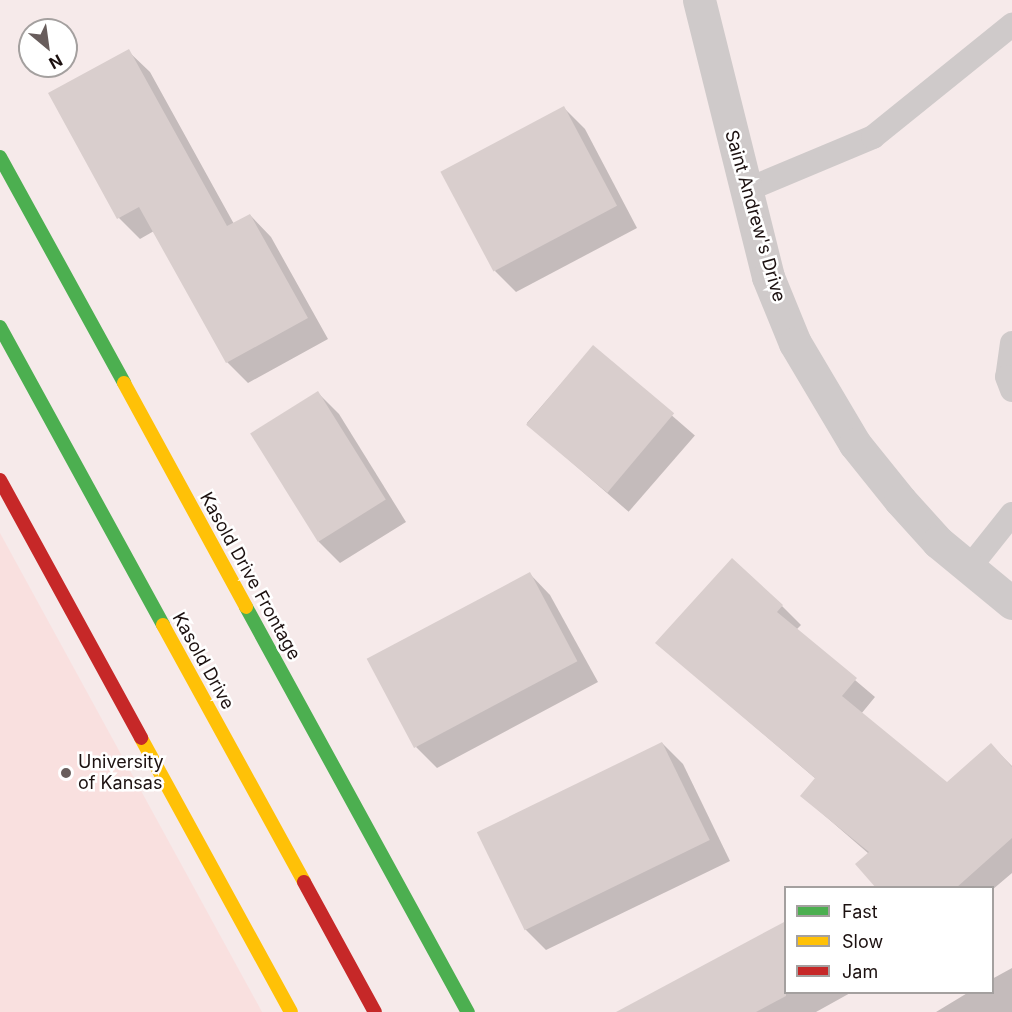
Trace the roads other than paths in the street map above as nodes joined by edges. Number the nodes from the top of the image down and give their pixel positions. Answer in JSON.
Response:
{"nodes":[{"id":1,"x":699,"y":0,"type":"edge"},
{"id":2,"x":1012,"y":25,"type":"edge"},
{"id":3,"x":0,"y":157,"type":"edge"},
{"id":4,"x":744,"y":191,"type":"junction"},
{"id":5,"x":0,"y":327,"type":"edge"},
{"id":6,"x":1012,"y":344,"type":"edge"},
{"id":7,"x":1012,"y":390,"type":"edge"},
{"id":8,"x":0,"y":480,"type":"edge"},
{"id":9,"x":1012,"y":514,"type":"edge"},
{"id":10,"x":969,"y":568,"type":"junction"},
{"id":11,"x":1012,"y":603,"type":"edge"},
{"id":12,"x":291,"y":1012,"type":"edge"},
{"id":13,"x":375,"y":1012,"type":"edge"},
{"id":14,"x":468,"y":1012,"type":"edge"}],
"edges":[{"from":1,"to":4,"type":"street","name":"Saint Andrew's Drive"},
{"from":2,"to":4,"type":"lane"},
{"from":3,"to":14,"type":"main road","name":"Kasold Drive Frontage"},
{"from":4,"to":10,"type":"street","name":"Saint Andrew's Drive"},
{"from":5,"to":13,"type":"main road","name":"Kasold Drive"},
{"from":6,"to":7,"type":"lane"},
{"from":8,"to":12,"type":"main road"},
{"from":9,"to":10,"type":"lane"},
{"from":10,"to":11,"type":"street","name":"Saint Andrew's Drive"}]}
